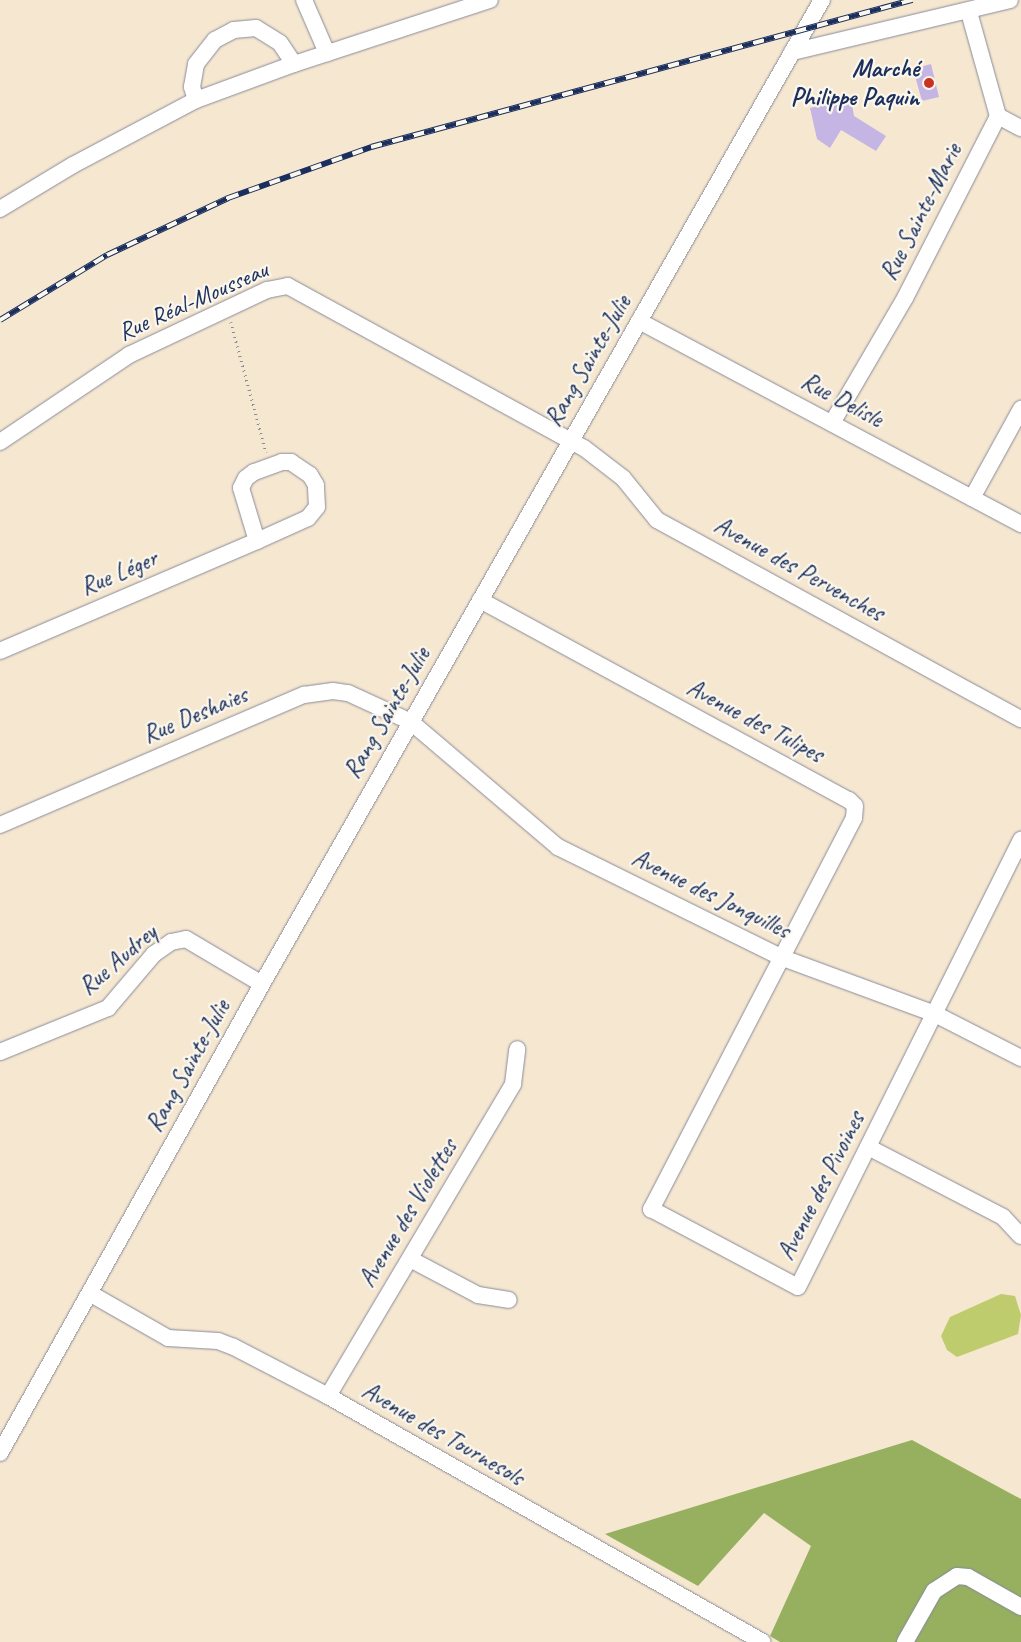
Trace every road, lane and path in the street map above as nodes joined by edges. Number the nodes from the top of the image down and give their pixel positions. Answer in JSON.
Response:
{"nodes":[{"id":1,"x":304,"y":0,"type":"edge"},
{"id":2,"x":490,"y":0,"type":"edge"},
{"id":3,"x":822,"y":0,"type":"edge"},
{"id":4,"x":1010,"y":0,"type":"edge"},
{"id":5,"x":969,"y":12,"type":"junction"},
{"id":6,"x":792,"y":52,"type":"junction"},
{"id":7,"x":327,"y":53,"type":"junction"},
{"id":8,"x":294,"y":64,"type":"junction"},
{"id":9,"x":196,"y":100,"type":"junction"},
{"id":10,"x":998,"y":116,"type":"junction"},
{"id":11,"x":1021,"y":128,"type":"edge"},
{"id":12,"x":0,"y":209,"type":"edge"},
{"id":13,"x":227,"y":307,"type":"junction"},
{"id":14,"x":639,"y":321,"type":"junction"},
{"id":15,"x":1021,"y":409,"type":"edge"},
{"id":16,"x":832,"y":423,"type":"junction"},
{"id":17,"x":571,"y":440,"type":"junction"},
{"id":18,"x":0,"y":442,"type":"edge"},
{"id":19,"x":269,"y":466,"type":"junction"},
{"id":20,"x":972,"y":498,"type":"junction"},
{"id":21,"x":1021,"y":524,"type":"edge"},
{"id":22,"x":257,"y":541,"type":"junction"},
{"id":23,"x":480,"y":600,"type":"junction"},
{"id":24,"x":0,"y":651,"type":"edge"},
{"id":25,"x":1021,"y":719,"type":"edge"},
{"id":26,"x":411,"y":722,"type":"junction"},
{"id":27,"x":0,"y":825,"type":"edge"},
{"id":28,"x":1021,"y":840,"type":"edge"},
{"id":29,"x":782,"y":958,"type":"junction"},
{"id":30,"x":262,"y":984,"type":"junction"},
{"id":31,"x":935,"y":1014,"type":"junction"},
{"id":32,"x":517,"y":1049,"type":"dead end"},
{"id":33,"x":0,"y":1052,"type":"edge"},
{"id":34,"x":1021,"y":1058,"type":"edge"},
{"id":35,"x":868,"y":1147,"type":"junction"},
{"id":36,"x":1021,"y":1236,"type":"edge"},
{"id":37,"x":410,"y":1259,"type":"junction"},
{"id":38,"x":91,"y":1294,"type":"junction"},
{"id":39,"x":510,"y":1300,"type":"dead end"},
{"id":40,"x":328,"y":1396,"type":"junction"},
{"id":41,"x":0,"y":1453,"type":"edge"},
{"id":42,"x":1021,"y":1607,"type":"edge"},
{"id":43,"x":762,"y":1642,"type":"edge"},
{"id":44,"x":904,"y":1642,"type":"edge"}],
"edges":[{"from":1,"to":7,"type":"street"},
{"from":2,"to":7,"type":"street"},
{"from":3,"to":6,"type":"street","name":"Rang Sainte-Julie"},
{"from":4,"to":5,"type":"street"},
{"from":5,"to":6,"type":"street"},
{"from":5,"to":10,"type":"street"},
{"from":6,"to":14,"type":"street","name":"Rang Sainte-Julie"},
{"from":7,"to":8,"type":"street"},
{"from":8,"to":9,"type":"street"},
{"from":8,"to":9,"type":"street"},
{"from":9,"to":12,"type":"street"},
{"from":10,"to":11,"type":"street"},
{"from":10,"to":16,"type":"street","name":"Rue Sainte-Marie"},
{"from":13,"to":17,"type":"street","name":"Rue Réal-Mousseau"},
{"from":13,"to":18,"type":"street","name":"Rue Réal-Mousseau"},
{"from":13,"to":19,"type":"path"},
{"from":14,"to":16,"type":"street","name":"Rue Delisle"},
{"from":14,"to":17,"type":"street","name":"Rang Sainte-Julie"},
{"from":15,"to":20,"type":"street"},
{"from":16,"to":20,"type":"street","name":"Rue Delisle"},
{"from":17,"to":23,"type":"street","name":"Rang Sainte-Julie"},
{"from":17,"to":25,"type":"street","name":"Avenue des Pervenches"},
{"from":19,"to":22,"type":"street","name":"Rue Léger"},
{"from":19,"to":22,"type":"street","name":"Rue Léger"},
{"from":20,"to":21,"type":"street","name":"Rue Delisle"},
{"from":22,"to":24,"type":"street","name":"Rue Léger"},
{"from":23,"to":26,"type":"street","name":"Rang Sainte-Julie"},
{"from":23,"to":29,"type":"street","name":"Avenue des Tulipes"},
{"from":26,"to":27,"type":"street","name":"Rue Deshaies"},
{"from":26,"to":29,"type":"street","name":"Avenue des Jonquilles"},
{"from":26,"to":30,"type":"street","name":"Rang Sainte-Julie"},
{"from":28,"to":31,"type":"street","name":"Avenue des Pivoines"},
{"from":29,"to":31,"type":"street","name":"Avenue des Jonquilles"},
{"from":29,"to":35,"type":"street","name":"Avenue des Pivoines"},
{"from":30,"to":33,"type":"street","name":"Rue Audrey"},
{"from":30,"to":38,"type":"street","name":"Rang Sainte-Julie"},
{"from":31,"to":34,"type":"street","name":"Avenue des Jonquilles"},
{"from":31,"to":35,"type":"street","name":"Avenue des Pivoines"},
{"from":32,"to":37,"type":"street","name":"Avenue des Violettes"},
{"from":35,"to":36,"type":"street"},
{"from":37,"to":39,"type":"street"},
{"from":37,"to":40,"type":"street","name":"Avenue des Violettes"},
{"from":38,"to":40,"type":"street","name":"Avenue des Tournesols"},
{"from":38,"to":41,"type":"street","name":"Rang Sainte-Julie"},
{"from":40,"to":43,"type":"street","name":"Avenue des Tournesols"},
{"from":42,"to":44,"type":"street"}]}
